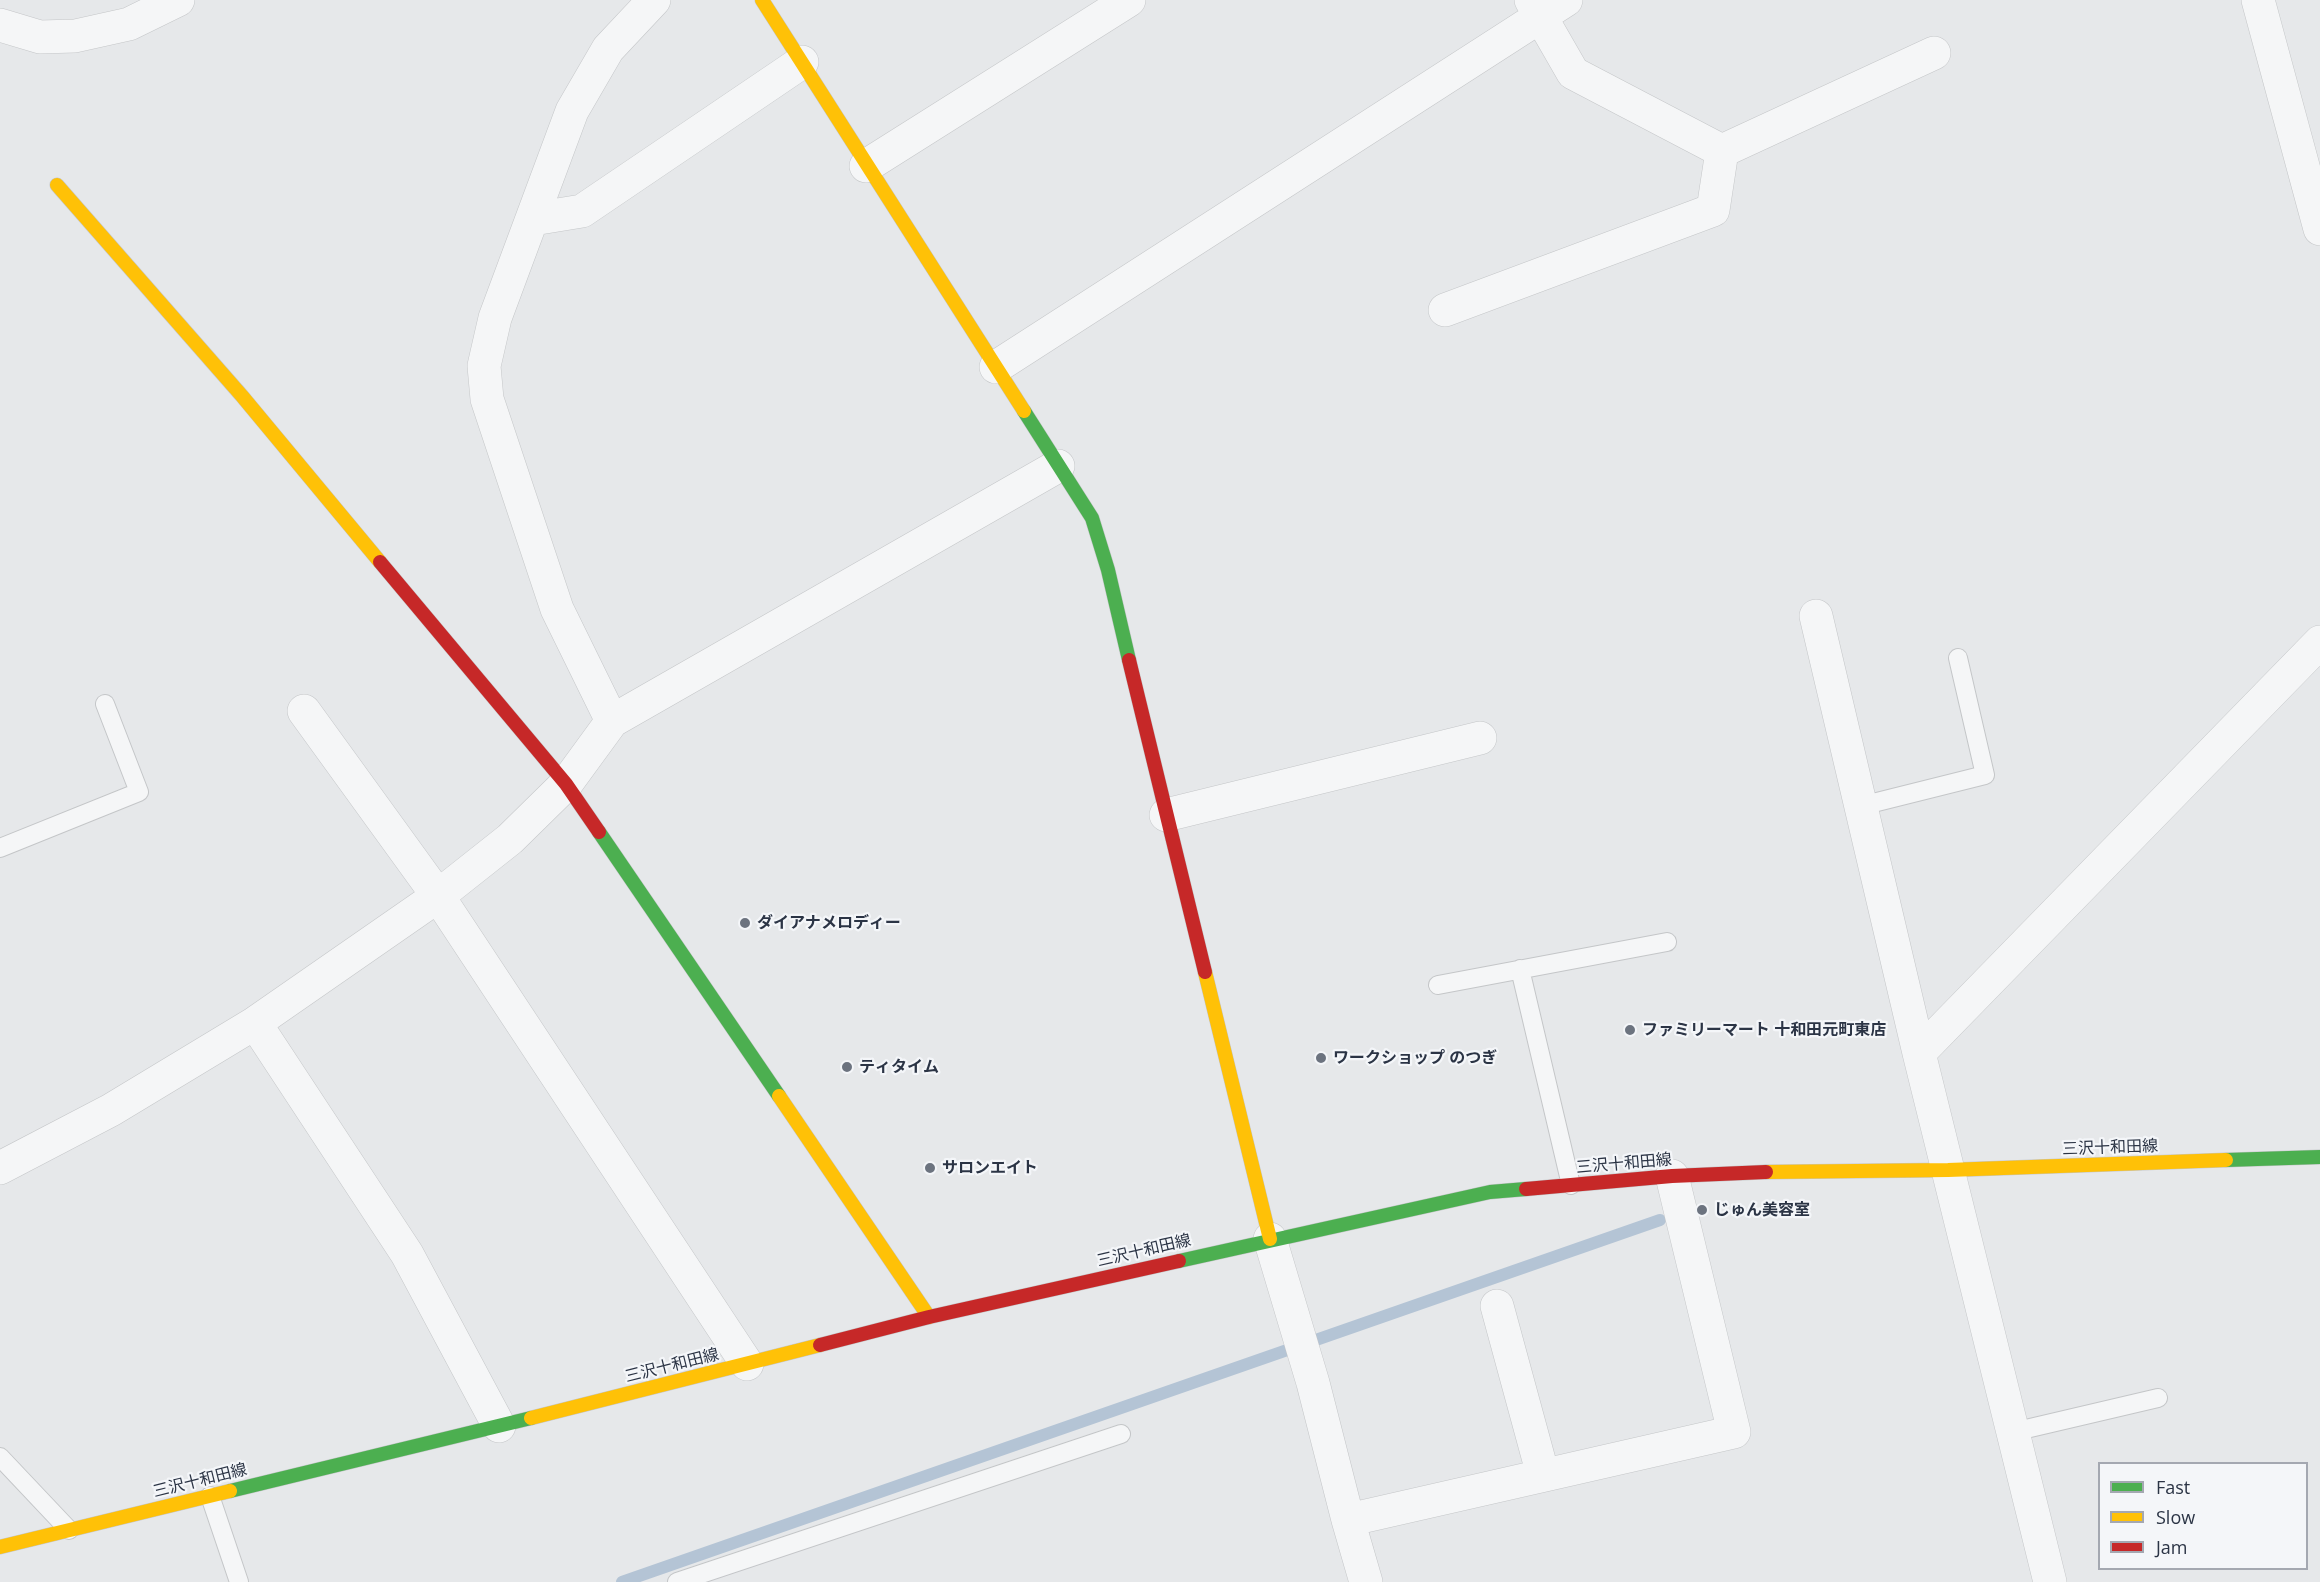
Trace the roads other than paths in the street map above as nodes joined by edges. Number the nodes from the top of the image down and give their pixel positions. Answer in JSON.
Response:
{"nodes":[{"id":1,"x":178,"y":0,"type":"edge"},
{"id":2,"x":654,"y":0,"type":"edge"},
{"id":3,"x":762,"y":0,"type":"edge"},
{"id":4,"x":1129,"y":0,"type":"edge"},
{"id":5,"x":2258,"y":0,"type":"edge"},
{"id":6,"x":1546,"y":5,"type":"edge"},
{"id":7,"x":0,"y":25,"type":"edge"},
{"id":8,"x":1934,"y":53,"type":"dead end"},
{"id":9,"x":802,"y":62,"type":"junction"},
{"id":10,"x":1722,"y":151,"type":"junction"},
{"id":11,"x":866,"y":166,"type":"junction"},
{"id":12,"x":57,"y":185,"type":"dead end"},
{"id":13,"x":533,"y":219,"type":"junction"},
{"id":14,"x":2320,"y":229,"type":"edge"},
{"id":15,"x":1444,"y":310,"type":"dead end"},
{"id":16,"x":996,"y":367,"type":"junction"},
{"id":17,"x":1058,"y":466,"type":"junction"},
{"id":18,"x":1816,"y":616,"type":"dead end"},
{"id":19,"x":2320,"y":642,"type":"edge"},
{"id":20,"x":1958,"y":658,"type":"dead end"},
{"id":21,"x":105,"y":704,"type":"dead end"},
{"id":22,"x":304,"y":711,"type":"dead end"},
{"id":23,"x":612,"y":721,"type":"junction"},
{"id":24,"x":1480,"y":738,"type":"dead end"},
{"id":25,"x":566,"y":784,"type":"junction"},
{"id":26,"x":1861,"y":806,"type":"junction"},
{"id":27,"x":1166,"y":815,"type":"junction"},
{"id":28,"x":0,"y":848,"type":"edge"},
{"id":29,"x":438,"y":896,"type":"junction"},
{"id":30,"x":1667,"y":942,"type":"dead end"},
{"id":31,"x":1520,"y":969,"type":"junction"},
{"id":32,"x":1438,"y":985,"type":"dead end"},
{"id":33,"x":255,"y":1023,"type":"junction"},
{"id":34,"x":1919,"y":1053,"type":"junction"},
{"id":35,"x":2320,"y":1157,"type":"edge"},
{"id":36,"x":0,"y":1168,"type":"edge"},
{"id":37,"x":1948,"y":1170,"type":"junction"},
{"id":38,"x":1672,"y":1176,"type":"junction"},
{"id":39,"x":1572,"y":1185,"type":"junction"},
{"id":40,"x":1270,"y":1239,"type":"junction"},
{"id":41,"x":1497,"y":1306,"type":"dead end"},
{"id":42,"x":929,"y":1317,"type":"junction"},
{"id":43,"x":747,"y":1364,"type":"junction"},
{"id":44,"x":2158,"y":1398,"type":"dead end"},
{"id":45,"x":499,"y":1426,"type":"junction"},
{"id":46,"x":2013,"y":1432,"type":"junction"},
{"id":47,"x":1121,"y":1434,"type":"dead end"},
{"id":48,"x":0,"y":1457,"type":"edge"},
{"id":49,"x":1543,"y":1474,"type":"junction"},
{"id":50,"x":210,"y":1496,"type":"junction"},
{"id":51,"x":1348,"y":1520,"type":"junction"},
{"id":52,"x":69,"y":1530,"type":"junction"},
{"id":53,"x":0,"y":1547,"type":"edge"},
{"id":54,"x":239,"y":1582,"type":"edge"},
{"id":55,"x":677,"y":1582,"type":"edge"},
{"id":56,"x":1366,"y":1582,"type":"edge"},
{"id":57,"x":2050,"y":1582,"type":"edge"}],
"edges":[{"from":1,"to":7,"type":"street"},
{"from":2,"to":13,"type":"street"},
{"from":3,"to":9,"type":"street"},
{"from":4,"to":11,"type":"street"},
{"from":5,"to":14,"type":"street"},
{"from":6,"to":10,"type":"street"},
{"from":6,"to":16,"type":"street"},
{"from":8,"to":10,"type":"street"},
{"from":9,"to":11,"type":"street"},
{"from":9,"to":13,"type":"street"},
{"from":10,"to":15,"type":"street"},
{"from":11,"to":16,"type":"street"},
{"from":12,"to":25,"type":"street"},
{"from":13,"to":23,"type":"street"},
{"from":16,"to":17,"type":"street"},
{"from":17,"to":23,"type":"street"},
{"from":17,"to":27,"type":"street"},
{"from":18,"to":26,"type":"street"},
{"from":19,"to":34,"type":"street"},
{"from":20,"to":26,"type":"lane"},
{"from":21,"to":28,"type":"lane"},
{"from":22,"to":29,"type":"street"},
{"from":23,"to":25,"type":"street"},
{"from":24,"to":27,"type":"street"},
{"from":25,"to":29,"type":"street"},
{"from":25,"to":42,"type":"street"},
{"from":26,"to":34,"type":"street"},
{"from":27,"to":40,"type":"street"},
{"from":29,"to":33,"type":"street"},
{"from":29,"to":43,"type":"street"},
{"from":30,"to":31,"type":"lane"},
{"from":31,"to":32,"type":"lane"},
{"from":31,"to":39,"type":"lane"},
{"from":33,"to":36,"type":"street"},
{"from":33,"to":45,"type":"street"},
{"from":34,"to":37,"type":"street"},
{"from":35,"to":37,"type":"street","name":"三沢十和田線"},
{"from":37,"to":38,"type":"street","name":"三沢十和田線"},
{"from":37,"to":46,"type":"street"},
{"from":38,"to":39,"type":"street","name":"三沢十和田線"},
{"from":38,"to":49,"type":"street"},
{"from":39,"to":40,"type":"street","name":"三沢十和田線"},
{"from":40,"to":42,"type":"street","name":"三沢十和田線"},
{"from":40,"to":51,"type":"street"},
{"from":41,"to":49,"type":"street"},
{"from":42,"to":43,"type":"street","name":"三沢十和田線"},
{"from":43,"to":45,"type":"street","name":"三沢十和田線"},
{"from":44,"to":46,"type":"lane"},
{"from":45,"to":50,"type":"street","name":"三沢十和田線"},
{"from":46,"to":57,"type":"street"},
{"from":47,"to":55,"type":"lane"},
{"from":48,"to":52,"type":"lane"},
{"from":49,"to":51,"type":"street"},
{"from":50,"to":52,"type":"street","name":"三沢十和田線"},
{"from":50,"to":54,"type":"lane"},
{"from":51,"to":56,"type":"street"},
{"from":52,"to":53,"type":"street","name":"三沢十和田線"}]}
